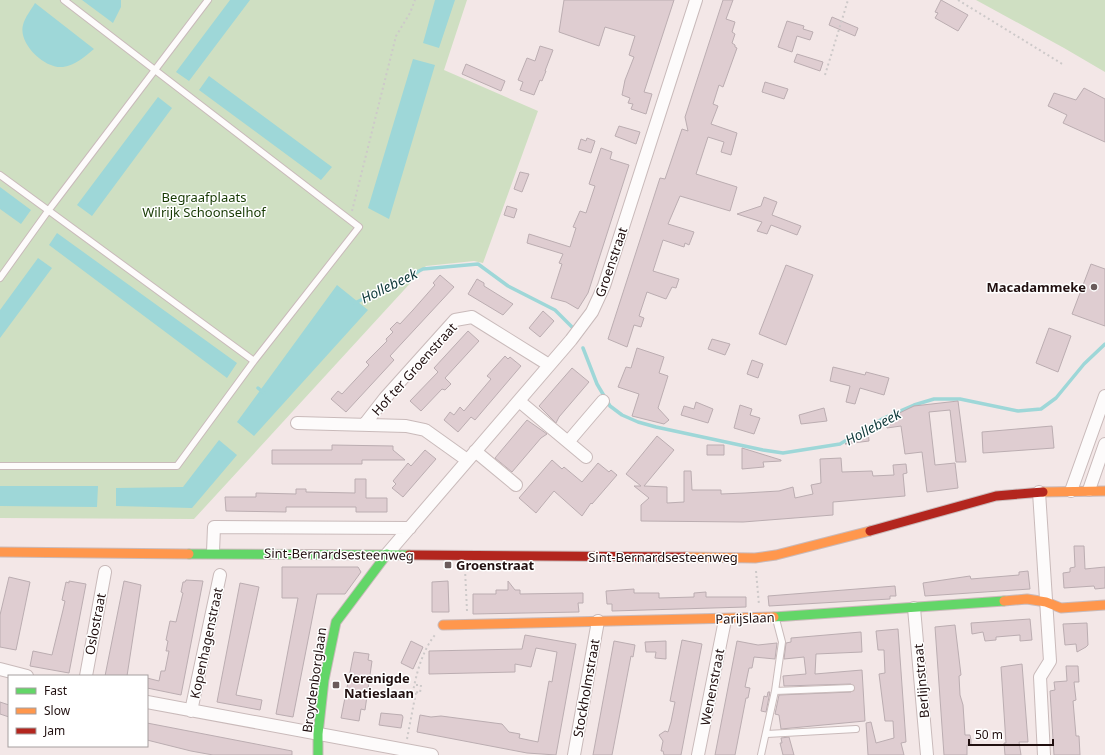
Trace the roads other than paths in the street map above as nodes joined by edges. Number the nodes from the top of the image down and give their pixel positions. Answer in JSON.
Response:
{"nodes":[{"id":1,"x":64,"y":0,"type":"edge"},
{"id":2,"x":208,"y":0,"type":"edge"},
{"id":3,"x":696,"y":0,"type":"edge"},
{"id":4,"x":155,"y":71,"type":"junction"},
{"id":5,"x":0,"y":175,"type":"edge"},
{"id":6,"x":48,"y":211,"type":"junction"},
{"id":7,"x":0,"y":278,"type":"edge"},
{"id":8,"x":254,"y":361,"type":"junction"},
{"id":9,"x":548,"y":365,"type":"junction"},
{"id":10,"x":1105,"y":396,"type":"edge"},
{"id":11,"x":519,"y":401,"type":"junction"},
{"id":12,"x":603,"y":401,"type":"dead end"},
{"id":13,"x":297,"y":422,"type":"dead end"},
{"id":14,"x":364,"y":425,"type":"junction"},
{"id":15,"x":568,"y":442,"type":"junction"},
{"id":16,"x":1105,"y":444,"type":"edge"},
{"id":17,"x":475,"y":451,"type":"junction"},
{"id":18,"x":586,"y":458,"type":"dead end"},
{"id":19,"x":467,"y":460,"type":"junction"},
{"id":20,"x":0,"y":466,"type":"edge"},
{"id":21,"x":516,"y":485,"type":"dead end"},
{"id":22,"x":1089,"y":490,"type":"junction"},
{"id":23,"x":1070,"y":491,"type":"junction"},
{"id":24,"x":1105,"y":491,"type":"edge"},
{"id":25,"x":1039,"y":492,"type":"junction"},
{"id":26,"x":410,"y":528,"type":"junction"},
{"id":27,"x":0,"y":552,"type":"edge"},
{"id":28,"x":213,"y":552,"type":"junction"},
{"id":29,"x":387,"y":554,"type":"junction"},
{"id":30,"x":105,"y":572,"type":"dead end"},
{"id":31,"x":220,"y":575,"type":"dead end"},
{"id":32,"x":1046,"y":602,"type":"junction"},
{"id":33,"x":1105,"y":605,"type":"edge"},
{"id":34,"x":914,"y":608,"type":"junction"},
{"id":35,"x":776,"y":618,"type":"junction"},
{"id":36,"x":725,"y":620,"type":"junction"},
{"id":37,"x":598,"y":621,"type":"junction"},
{"id":38,"x":443,"y":625,"type":"road end"},
{"id":39,"x":0,"y":669,"type":"edge"},
{"id":40,"x":23,"y":675,"type":"edge"},
{"id":41,"x":86,"y":675,"type":"edge"},
{"id":42,"x":851,"y":688,"type":"dead end"},
{"id":43,"x":775,"y":691,"type":"junction"},
{"id":44,"x":148,"y":702,"type":"edge"},
{"id":45,"x":191,"y":711,"type":"junction"},
{"id":46,"x":856,"y":729,"type":"dead end"},
{"id":47,"x":318,"y":734,"type":"junction"},
{"id":48,"x":766,"y":734,"type":"junction"},
{"id":49,"x":318,"y":755,"type":"edge"},
{"id":50,"x":432,"y":755,"type":"edge"},
{"id":51,"x":574,"y":755,"type":"edge"},
{"id":52,"x":698,"y":755,"type":"edge"},
{"id":53,"x":761,"y":755,"type":"edge"},
{"id":54,"x":927,"y":755,"type":"edge"},
{"id":55,"x":1044,"y":755,"type":"edge"}],
"edges":[{"from":1,"to":4,"type":"lane"},
{"from":2,"to":4,"type":"lane"},
{"from":3,"to":9,"type":"street","name":"Groenstraat"},
{"from":4,"to":6,"type":"lane"},
{"from":4,"to":8,"type":"lane"},
{"from":5,"to":6,"type":"lane"},
{"from":6,"to":7,"type":"lane"},
{"from":6,"to":8,"type":"lane"},
{"from":8,"to":20,"type":"lane"},
{"from":9,"to":11,"type":"street","name":"Groenstraat"},
{"from":9,"to":14,"type":"street","name":"Hof ter Groenstraat"},
{"from":10,"to":23,"type":"street"},
{"from":11,"to":15,"type":"street"},
{"from":11,"to":17,"type":"street","name":"Groenstraat"},
{"from":12,"to":15,"type":"street"},
{"from":13,"to":14,"type":"street","name":"Hof ter Groenstraat"},
{"from":14,"to":19,"type":"street","name":"Hof ter Groenstraat"},
{"from":15,"to":18,"type":"street"},
{"from":16,"to":22,"type":"street"},
{"from":17,"to":19,"type":"street","name":"Groenstraat"},
{"from":17,"to":21,"type":"street"},
{"from":19,"to":26,"type":"street","name":"Groenstraat"},
{"from":22,"to":23,"type":"main road","name":"Sint-Bernardsesteenweg"},
{"from":22,"to":24,"type":"main road","name":"Sint-Bernardsesteenweg"},
{"from":23,"to":25,"type":"main road","name":"Sint-Bernardsesteenweg"},
{"from":25,"to":29,"type":"main road","name":"Sint-Bernardsesteenweg"},
{"from":25,"to":32,"type":"street"},
{"from":26,"to":28,"type":"street","name":"Sint-Bernardsesteenweg"},
{"from":26,"to":29,"type":"street","name":"Groenstraat"},
{"from":27,"to":28,"type":"main road","name":"Sint-Bernardsesteenweg"},
{"from":28,"to":29,"type":"main road","name":"Sint-Bernardsesteenweg"},
{"from":29,"to":47,"type":"main road","name":"Broydenborglaan"},
{"from":30,"to":41,"type":"street","name":"Oslostraat"},
{"from":31,"to":45,"type":"street","name":"Kopenhagenstraat"},
{"from":32,"to":33,"type":"main road","name":"Parijslaan"},
{"from":32,"to":34,"type":"main road","name":"Parijslaan"},
{"from":32,"to":55,"type":"street"},
{"from":34,"to":35,"type":"main road","name":"Parijslaan"},
{"from":34,"to":54,"type":"street","name":"Berlijnstraat"},
{"from":35,"to":36,"type":"main road","name":"Parijslaan"},
{"from":35,"to":43,"type":"lane"},
{"from":36,"to":37,"type":"main road","name":"Parijslaan"},
{"from":36,"to":52,"type":"street","name":"Wenenstraat"},
{"from":37,"to":38,"type":"main road","name":"Parijslaan"},
{"from":37,"to":51,"type":"street","name":"Stockholmstraat"},
{"from":39,"to":40,"type":"street"},
{"from":42,"to":43,"type":"lane"},
{"from":43,"to":48,"type":"lane"},
{"from":44,"to":45,"type":"street"},
{"from":45,"to":47,"type":"street"},
{"from":46,"to":48,"type":"lane"},
{"from":47,"to":49,"type":"main road","name":"Broydenborglaan"},
{"from":47,"to":50,"type":"street"},
{"from":48,"to":53,"type":"lane"}]}
